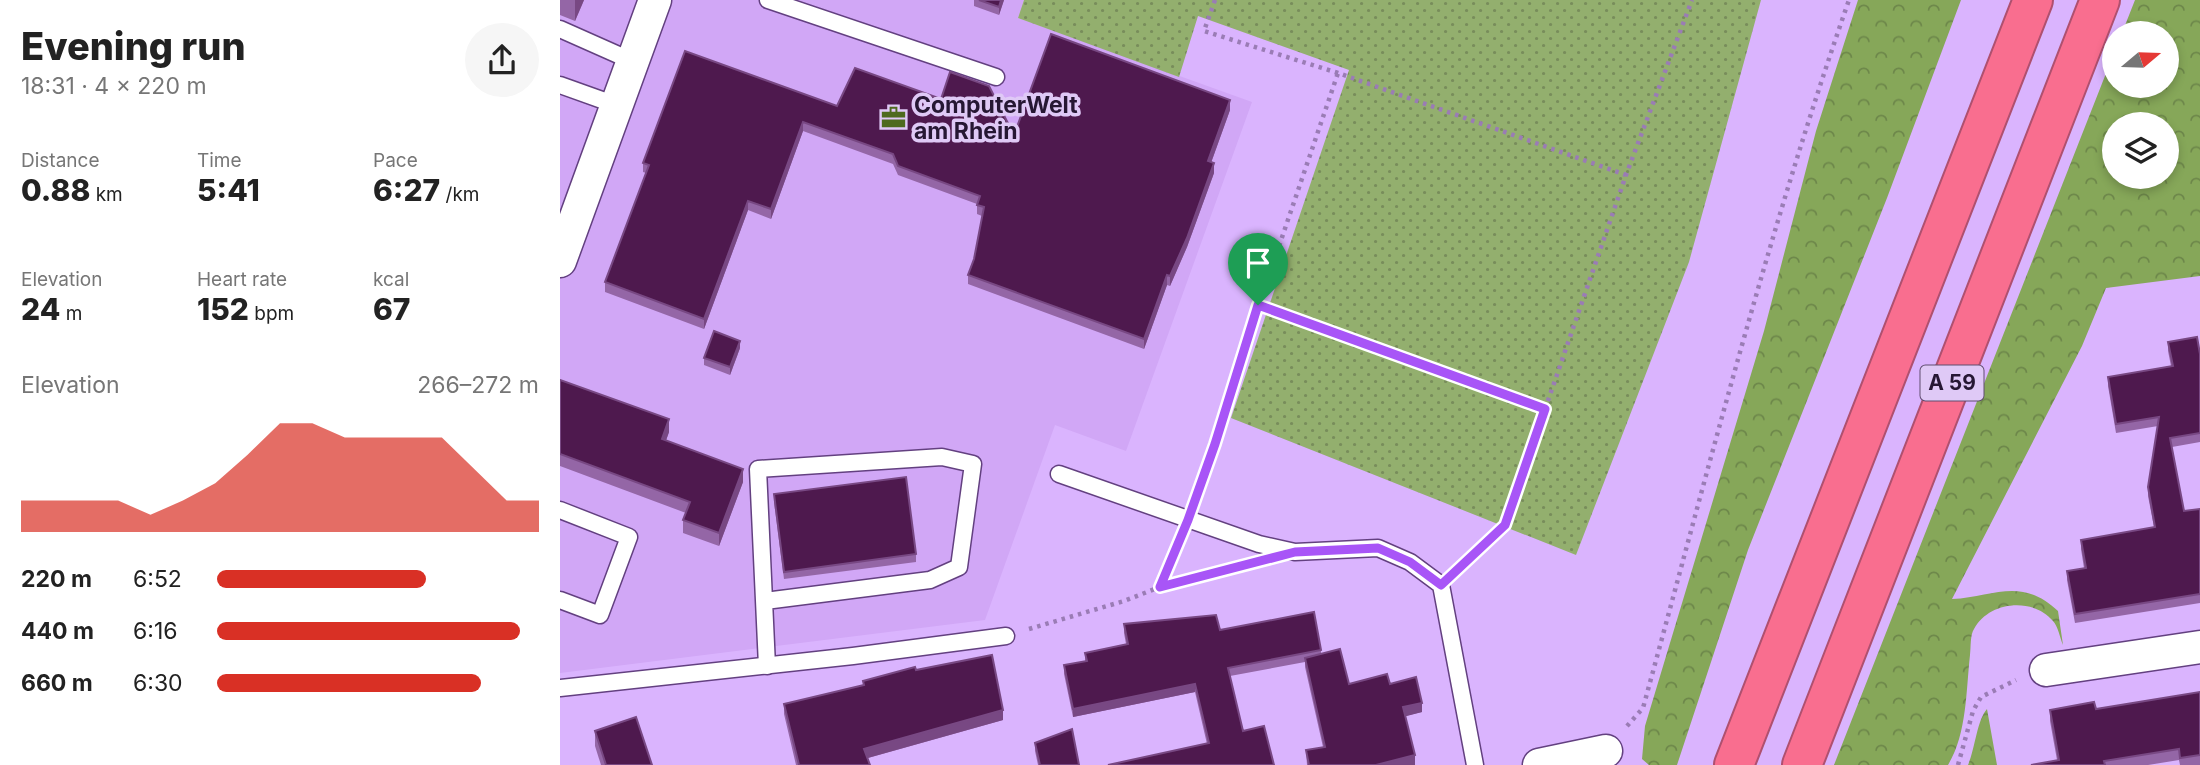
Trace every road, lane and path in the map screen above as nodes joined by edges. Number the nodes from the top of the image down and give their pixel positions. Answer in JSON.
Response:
{"nodes":[{"id":1,"x":655,"y":0,"type":"edge"},
{"id":2,"x":768,"y":0,"type":"edge"},
{"id":3,"x":1215,"y":0,"type":"edge"},
{"id":4,"x":1692,"y":0,"type":"edge"},
{"id":5,"x":1849,"y":0,"type":"edge"},
{"id":6,"x":2033,"y":0,"type":"edge"},
{"id":7,"x":2100,"y":0,"type":"edge"},
{"id":8,"x":560,"y":29,"type":"edge"},
{"id":9,"x":632,"y":61,"type":"junction"},
{"id":10,"x":1338,"y":73,"type":"junction"},
{"id":11,"x":996,"y":77,"type":"dead end"},
{"id":12,"x":560,"y":85,"type":"edge"},
{"id":13,"x":616,"y":105,"type":"junction"},
{"id":14,"x":1626,"y":176,"type":"junction"},
{"id":15,"x":560,"y":261,"type":"edge"},
{"id":16,"x":1258,"y":305,"type":"junction"},
{"id":17,"x":1545,"y":409,"type":"junction"},
{"id":18,"x":1059,"y":474,"type":"dead end"},
{"id":19,"x":560,"y":510,"type":"edge"},
{"id":20,"x":1188,"y":520,"type":"junction"},
{"id":21,"x":1295,"y":552,"type":"junction"},
{"id":22,"x":1441,"y":585,"type":"junction"},
{"id":23,"x":1160,"y":587,"type":"junction"},
{"id":24,"x":560,"y":600,"type":"edge"},
{"id":25,"x":765,"y":601,"type":"junction"},
{"id":26,"x":1006,"y":636,"type":"joint"},
{"id":27,"x":2200,"y":646,"type":"edge"},
{"id":28,"x":767,"y":666,"type":"junction"},
{"id":29,"x":2046,"y":670,"type":"joint"},
{"id":30,"x":560,"y":688,"type":"edge"},
{"id":31,"x":1606,"y":751,"type":"joint"},
{"id":32,"x":1475,"y":765,"type":"edge"},
{"id":33,"x":1539,"y":765,"type":"edge"},
{"id":34,"x":1734,"y":765,"type":"edge"},
{"id":35,"x":1802,"y":765,"type":"edge"},
{"id":36,"x":1958,"y":765,"type":"edge"}],
"edges":[{"from":1,"to":9,"type":"street"},
{"from":2,"to":11,"type":"lane"},
{"from":3,"to":10,"type":"path"},
{"from":4,"to":14,"type":"path"},
{"from":5,"to":31,"type":"path"},
{"from":6,"to":34,"type":"highway","number":"A 59"},
{"from":7,"to":35,"type":"highway","number":"A 59"},
{"from":8,"to":9,"type":"lane"},
{"from":9,"to":13,"type":"street"},
{"from":10,"to":14,"type":"path"},
{"from":10,"to":16,"type":"path"},
{"from":12,"to":13,"type":"lane"},
{"from":13,"to":15,"type":"street"},
{"from":14,"to":17,"type":"path"},
{"from":16,"to":17,"type":"path"},
{"from":16,"to":20,"type":"path"},
{"from":17,"to":22,"type":"path"},
{"from":18,"to":20,"type":"lane"},
{"from":19,"to":24,"type":"lane"},
{"from":20,"to":21,"type":"lane"},
{"from":20,"to":23,"type":"path"},
{"from":21,"to":22,"type":"lane"},
{"from":21,"to":23,"type":"path"},
{"from":22,"to":32,"type":"lane"},
{"from":23,"to":26,"type":"path"},
{"from":25,"to":25,"type":"lane"},
{"from":25,"to":28,"type":"lane"},
{"from":26,"to":28,"type":"lane"},
{"from":27,"to":29,"type":"street"},
{"from":28,"to":30,"type":"lane"},
{"from":29,"to":36,"type":"path"},
{"from":31,"to":33,"type":"street"}]}
